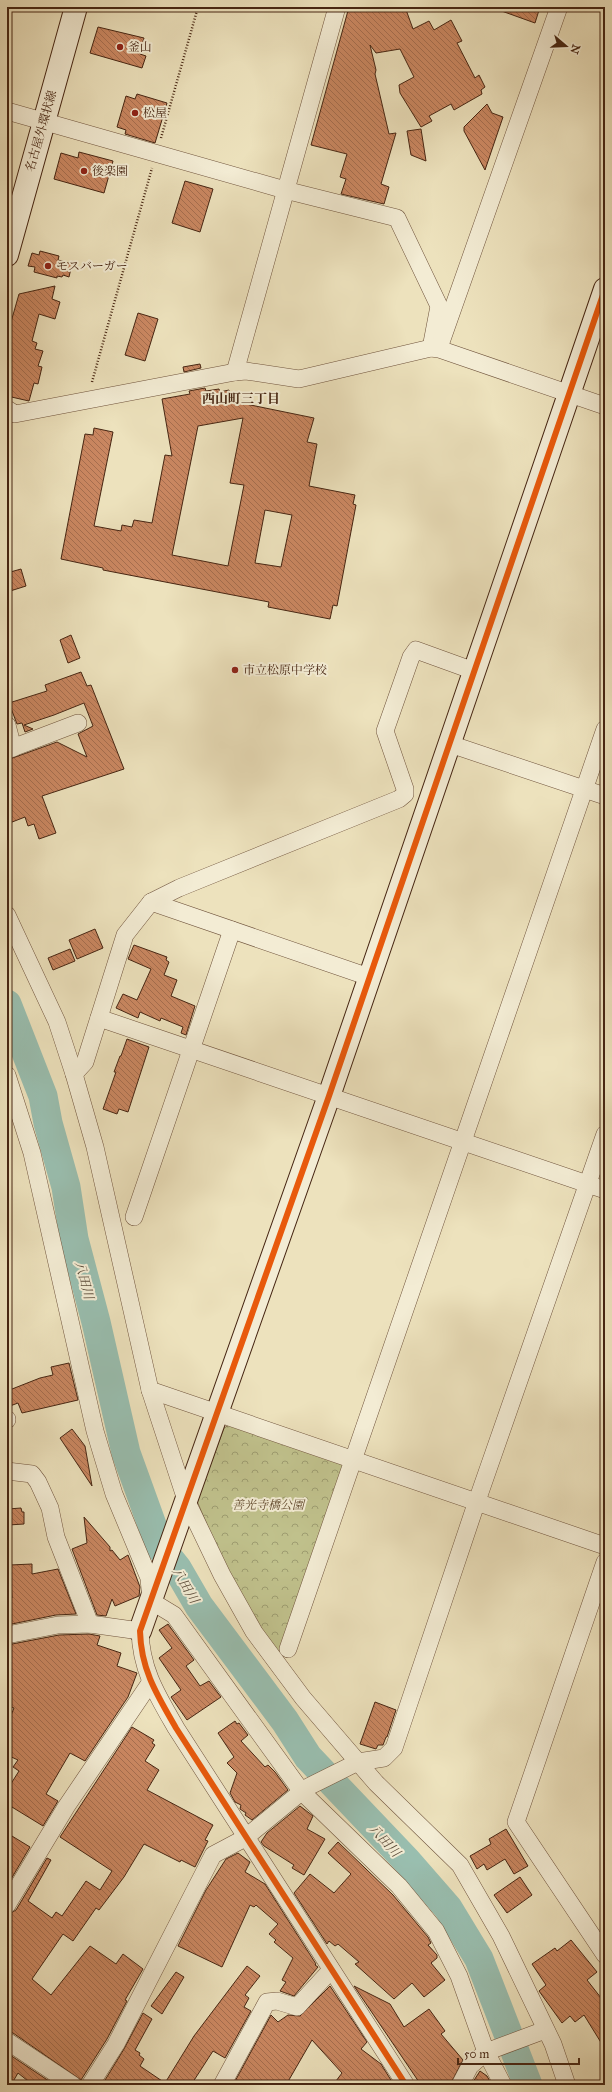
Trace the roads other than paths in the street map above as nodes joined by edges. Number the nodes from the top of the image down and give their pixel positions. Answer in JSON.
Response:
{"nodes":[{"id":1,"x":76,"y":7,"type":"edge"},
{"id":2,"x":337,"y":7,"type":"edge"},
{"id":3,"x":559,"y":7,"type":"edge"},
{"id":4,"x":7,"y":111,"type":"edge"},
{"id":5,"x":44,"y":121,"type":"junction"},
{"id":6,"x":285,"y":190,"type":"junction"},
{"id":7,"x":7,"y":255,"type":"edge"},
{"id":8,"x":605,"y":289,"type":"edge"},
{"id":9,"x":435,"y":348,"type":"junction"},
{"id":10,"x":235,"y":372,"type":"junction"},
{"id":11,"x":569,"y":393,"type":"junction"},
{"id":12,"x":605,"y":406,"type":"edge"},
{"id":13,"x":7,"y":409,"type":"edge"},
{"id":14,"x":474,"y":671,"type":"junction"},
{"id":15,"x":78,"y":723,"type":"dead end"},
{"id":16,"x":7,"y":725,"type":"edge"},
{"id":17,"x":605,"y":729,"type":"edge"},
{"id":18,"x":450,"y":744,"type":"junction"},
{"id":19,"x":10,"y":749,"type":"edge"},
{"id":20,"x":584,"y":789,"type":"junction"},
{"id":21,"x":605,"y":796,"type":"edge"},
{"id":22,"x":151,"y":902,"type":"junction"},
{"id":23,"x":7,"y":915,"type":"edge"},
{"id":24,"x":232,"y":930,"type":"junction"},
{"id":25,"x":370,"y":977,"type":"junction"},
{"id":26,"x":99,"y":1018,"type":"junction"},
{"id":27,"x":192,"y":1049,"type":"junction"},
{"id":28,"x":74,"y":1074,"type":"junction"},
{"id":29,"x":7,"y":1075,"type":"edge"},
{"id":30,"x":329,"y":1096,"type":"junction"},
{"id":31,"x":605,"y":1134,"type":"edge"},
{"id":32,"x":464,"y":1142,"type":"junction"},
{"id":33,"x":588,"y":1184,"type":"junction"},
{"id":34,"x":605,"y":1190,"type":"edge"},
{"id":35,"x":134,"y":1217,"type":"dead end"},
{"id":36,"x":150,"y":1390,"type":"junction"},
{"id":37,"x":218,"y":1412,"type":"junction"},
{"id":38,"x":353,"y":1460,"type":"junction"},
{"id":39,"x":7,"y":1471,"type":"edge"},
{"id":40,"x":186,"y":1500,"type":"junction"},
{"id":41,"x":477,"y":1501,"type":"junction"},
{"id":42,"x":605,"y":1546,"type":"edge"},
{"id":43,"x":605,"y":1562,"type":"edge"},
{"id":44,"x":151,"y":1601,"type":"junction"},
{"id":45,"x":90,"y":1624,"type":"junction"},
{"id":46,"x":140,"y":1631,"type":"junction"},
{"id":47,"x":7,"y":1635,"type":"edge"},
{"id":48,"x":288,"y":1649,"type":"dead end"},
{"id":49,"x":150,"y":1683,"type":"junction"},
{"id":50,"x":356,"y":1763,"type":"junction"},
{"id":51,"x":304,"y":1790,"type":"junction"},
{"id":52,"x":245,"y":1838,"type":"junction"},
{"id":53,"x":12,"y":1886,"type":"edge"},
{"id":54,"x":7,"y":1905,"type":"edge"},
{"id":55,"x":605,"y":1955,"type":"edge"},
{"id":56,"x":331,"y":1970,"type":"junction"},
{"id":57,"x":544,"y":2030,"type":"junction"},
{"id":58,"x":7,"y":2041,"type":"edge"},
{"id":59,"x":489,"y":2051,"type":"junction"},
{"id":60,"x":73,"y":2085,"type":"edge"},
{"id":61,"x":90,"y":2085,"type":"edge"},
{"id":62,"x":222,"y":2085,"type":"edge"},
{"id":63,"x":406,"y":2085,"type":"edge"},
{"id":64,"x":460,"y":2085,"type":"edge"},
{"id":65,"x":503,"y":2085,"type":"edge"},
{"id":66,"x":567,"y":2085,"type":"edge"}],
"edges":[{"from":1,"to":5,"type":"street","name":"名古屋外環状線"},
{"from":2,"to":6,"type":"street"},
{"from":3,"to":9,"type":"street"},
{"from":4,"to":5,"type":"street"},
{"from":5,"to":6,"type":"street"},
{"from":5,"to":7,"type":"street","name":"名古屋外環状線"},
{"from":6,"to":9,"type":"street"},
{"from":6,"to":10,"type":"street"},
{"from":8,"to":11,"type":"street"},
{"from":9,"to":10,"type":"street"},
{"from":9,"to":11,"type":"street"},
{"from":10,"to":13,"type":"street"},
{"from":11,"to":12,"type":"street"},
{"from":11,"to":14,"type":"street"},
{"from":14,"to":18,"type":"street"},
{"from":14,"to":22,"type":"street"},
{"from":15,"to":19,"type":"street"},
{"from":16,"to":19,"type":"street"},
{"from":17,"to":20,"type":"street"},
{"from":18,"to":20,"type":"street"},
{"from":18,"to":25,"type":"street"},
{"from":20,"to":21,"type":"street"},
{"from":20,"to":32,"type":"street"},
{"from":22,"to":24,"type":"street"},
{"from":22,"to":26,"type":"street"},
{"from":23,"to":28,"type":"street"},
{"from":24,"to":25,"type":"street"},
{"from":24,"to":27,"type":"street"},
{"from":25,"to":30,"type":"street"},
{"from":26,"to":27,"type":"street"},
{"from":26,"to":28,"type":"street"},
{"from":27,"to":30,"type":"street"},
{"from":27,"to":35,"type":"street"},
{"from":28,"to":36,"type":"street"},
{"from":29,"to":44,"type":"street"},
{"from":30,"to":32,"type":"street"},
{"from":30,"to":37,"type":"street"},
{"from":31,"to":33,"type":"street"},
{"from":32,"to":33,"type":"street"},
{"from":32,"to":38,"type":"street"},
{"from":33,"to":34,"type":"street"},
{"from":33,"to":41,"type":"street"},
{"from":36,"to":37,"type":"street"},
{"from":36,"to":40,"type":"street"},
{"from":37,"to":38,"type":"street"},
{"from":37,"to":40,"type":"street"},
{"from":38,"to":41,"type":"street"},
{"from":38,"to":48,"type":"street"},
{"from":39,"to":45,"type":"street"},
{"from":40,"to":44,"type":"street"},
{"from":40,"to":50,"type":"street"},
{"from":41,"to":42,"type":"street"},
{"from":41,"to":50,"type":"street"},
{"from":43,"to":55,"type":"street"},
{"from":44,"to":46,"type":"street"},
{"from":44,"to":51,"type":"street"},
{"from":45,"to":46,"type":"street"},
{"from":45,"to":47,"type":"street"},
{"from":46,"to":49,"type":"street"},
{"from":49,"to":52,"type":"street"},
{"from":49,"to":53,"type":"street"},
{"from":50,"to":51,"type":"street"},
{"from":50,"to":57,"type":"street"},
{"from":51,"to":52,"type":"street"},
{"from":51,"to":59,"type":"street"},
{"from":52,"to":56,"type":"street"},
{"from":52,"to":61,"type":"street"},
{"from":53,"to":54,"type":"street"},
{"from":56,"to":62,"type":"street"},
{"from":56,"to":63,"type":"street"},
{"from":57,"to":59,"type":"street"},
{"from":57,"to":66,"type":"street"},
{"from":58,"to":60,"type":"street"},
{"from":59,"to":64,"type":"street"},
{"from":59,"to":65,"type":"street"}]}
